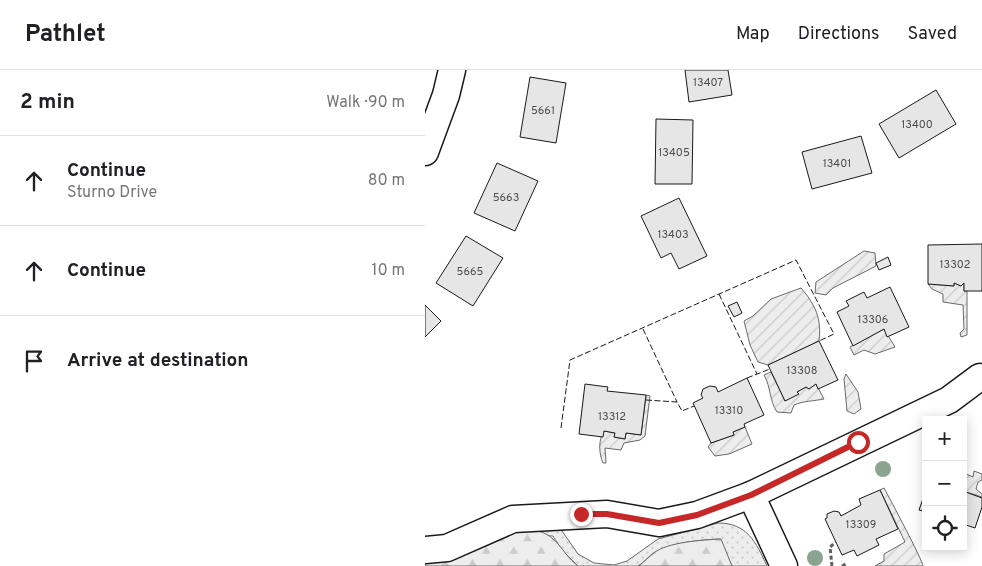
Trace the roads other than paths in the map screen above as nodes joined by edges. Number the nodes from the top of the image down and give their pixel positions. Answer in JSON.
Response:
{"nodes":[{"id":1,"x":452,"y":70,"type":"edge"},
{"id":2,"x":425,"y":152,"type":"edge"},
{"id":3,"x":980,"y":377,"type":"dead end"},
{"id":4,"x":751,"y":495,"type":"junction"},
{"id":5,"x":425,"y":550,"type":"edge"},
{"id":6,"x":784,"y":566,"type":"edge"}],
"edges":[{"from":1,"to":2,"type":"street"},
{"from":3,"to":4,"type":"street"},
{"from":4,"to":5,"type":"street"},
{"from":4,"to":6,"type":"street"}]}
